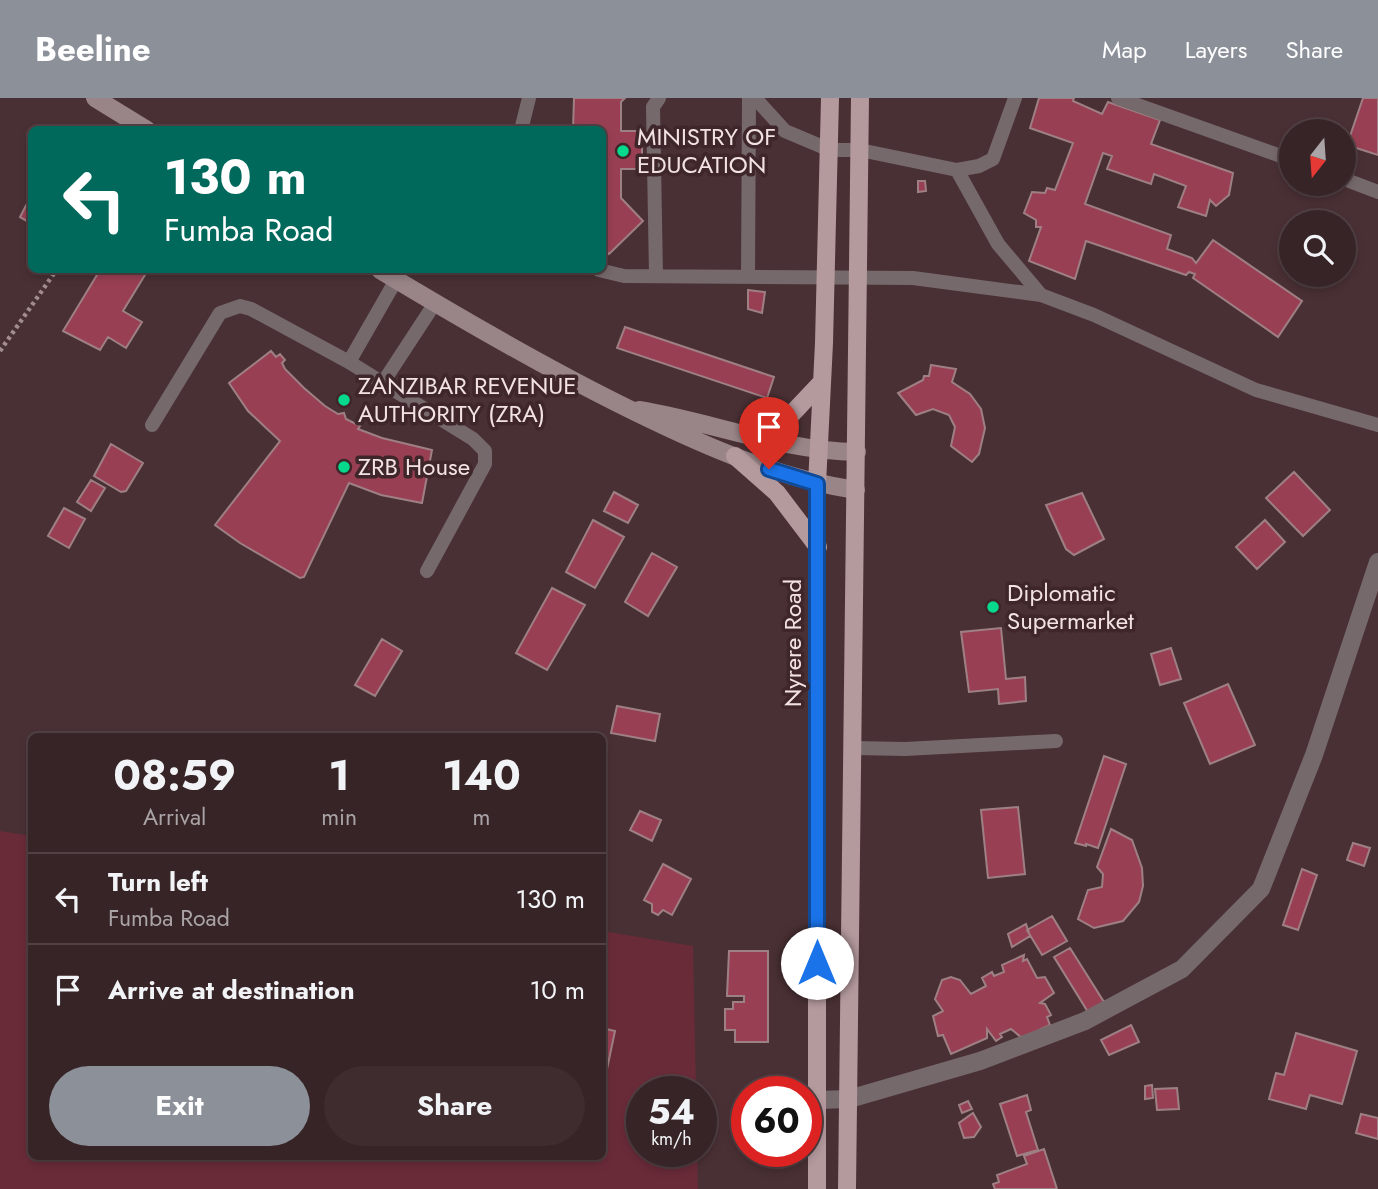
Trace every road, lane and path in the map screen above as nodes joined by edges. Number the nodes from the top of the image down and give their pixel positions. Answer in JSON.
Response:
{"nodes":[{"id":1,"x":95,"y":98,"type":"edge"},
{"id":2,"x":529,"y":98,"type":"edge"},
{"id":3,"x":659,"y":98,"type":"edge"},
{"id":4,"x":749,"y":98,"type":"edge"},
{"id":5,"x":754,"y":98,"type":"edge"},
{"id":6,"x":830,"y":98,"type":"edge"},
{"id":7,"x":860,"y":98,"type":"edge"},
{"id":8,"x":1015,"y":98,"type":"edge"},
{"id":9,"x":1118,"y":98,"type":"edge"},
{"id":10,"x":140,"y":126,"type":"edge"},
{"id":11,"x":522,"y":126,"type":"edge"},
{"id":12,"x":830,"y":150,"type":"junction"},
{"id":13,"x":860,"y":150,"type":"junction"},
{"id":14,"x":1279,"y":155,"type":"edge"},
{"id":15,"x":957,"y":170,"type":"junction"},
{"id":16,"x":1356,"y":183,"type":"edge"},
{"id":17,"x":1378,"y":191,"type":"edge"},
{"id":18,"x":606,"y":272,"type":"edge"},
{"id":19,"x":54,"y":273,"type":"edge"},
{"id":20,"x":385,"y":273,"type":"edge"},
{"id":21,"x":656,"y":275,"type":"junction"},
{"id":22,"x":748,"y":275,"type":"junction"},
{"id":23,"x":824,"y":276,"type":"junction"},
{"id":24,"x":858,"y":276,"type":"junction"},
{"id":25,"x":396,"y":279,"type":"junction"},
{"id":26,"x":1041,"y":295,"type":"junction"},
{"id":27,"x":435,"y":303,"type":"junction"},
{"id":28,"x":0,"y":351,"type":"edge"},
{"id":29,"x":348,"y":362,"type":"junction"},
{"id":30,"x":821,"y":383,"type":"junction"},
{"id":31,"x":382,"y":384,"type":"junction"},
{"id":32,"x":625,"y":408,"type":"junction"},
{"id":33,"x":152,"y":425,"type":"dead end"},
{"id":34,"x":1378,"y":425,"type":"edge"},
{"id":35,"x":753,"y":436,"type":"junction"},
{"id":36,"x":818,"y":452,"type":"junction"},
{"id":37,"x":857,"y":452,"type":"junction"},
{"id":38,"x":735,"y":456,"type":"junction"},
{"id":39,"x":817,"y":484,"type":"junction"},
{"id":40,"x":856,"y":490,"type":"junction"},
{"id":41,"x":818,"y":547,"type":"junction"},
{"id":42,"x":1378,"y":562,"type":"edge"},
{"id":43,"x":427,"y":571,"type":"dead end"},
{"id":44,"x":1056,"y":741,"type":"dead end"},
{"id":45,"x":853,"y":748,"type":"junction"},
{"id":46,"x":817,"y":1076,"type":"edge"},
{"id":47,"x":849,"y":1099,"type":"junction"},
{"id":48,"x":822,"y":1100,"type":"edge"},
{"id":49,"x":817,"y":1167,"type":"edge"},
{"id":50,"x":817,"y":1189,"type":"edge"},
{"id":51,"x":847,"y":1189,"type":"edge"}],
"edges":[{"from":1,"to":10,"type":"street"},
{"from":2,"to":11,"type":"lane"},
{"from":3,"to":21,"type":"lane"},
{"from":4,"to":22,"type":"lane"},
{"from":5,"to":12,"type":"lane"},
{"from":6,"to":12,"type":"main road","name":"Nyrere Road"},
{"from":7,"to":13,"type":"main road"},
{"from":8,"to":15,"type":"lane"},
{"from":9,"to":14,"type":"lane"},
{"from":12,"to":13,"type":"lane"},
{"from":12,"to":23,"type":"main road","name":"Nyrere Road"},
{"from":13,"to":15,"type":"lane"},
{"from":13,"to":24,"type":"main road"},
{"from":15,"to":26,"type":"lane"},
{"from":16,"to":17,"type":"lane"},
{"from":18,"to":21,"type":"lane"},
{"from":19,"to":28,"type":"path"},
{"from":20,"to":25,"type":"street"},
{"from":21,"to":22,"type":"lane"},
{"from":22,"to":23,"type":"lane"},
{"from":23,"to":24,"type":"lane"},
{"from":23,"to":30,"type":"main road","name":"Nyrere Road"},
{"from":24,"to":26,"type":"lane"},
{"from":24,"to":37,"type":"main road"},
{"from":25,"to":27,"type":"street"},
{"from":25,"to":29,"type":"lane"},
{"from":26,"to":34,"type":"lane"},
{"from":27,"to":31,"type":"lane"},
{"from":27,"to":32,"type":"street"},
{"from":29,"to":31,"type":"lane"},
{"from":29,"to":33,"type":"lane"},
{"from":30,"to":35,"type":"main road"},
{"from":30,"to":36,"type":"main road","name":"Nyrere Road"},
{"from":31,"to":43,"type":"lane"},
{"from":32,"to":35,"type":"street"},
{"from":32,"to":38,"type":"street"},
{"from":35,"to":36,"type":"street"},
{"from":36,"to":37,"type":"street"},
{"from":36,"to":39,"type":"main road","name":"Nyrere Road"},
{"from":37,"to":40,"type":"main road"},
{"from":38,"to":39,"type":"street"},
{"from":38,"to":41,"type":"main road"},
{"from":39,"to":40,"type":"street"},
{"from":39,"to":41,"type":"main road","name":"Nyrere Road"},
{"from":40,"to":45,"type":"main road"},
{"from":41,"to":46,"type":"main road","name":"Nyrere Road"},
{"from":42,"to":47,"type":"street"},
{"from":44,"to":45,"type":"lane"},
{"from":45,"to":47,"type":"main road"},
{"from":47,"to":48,"type":"street"},
{"from":47,"to":51,"type":"main road"},
{"from":49,"to":50,"type":"main road","name":"Nyrere Road"}]}
